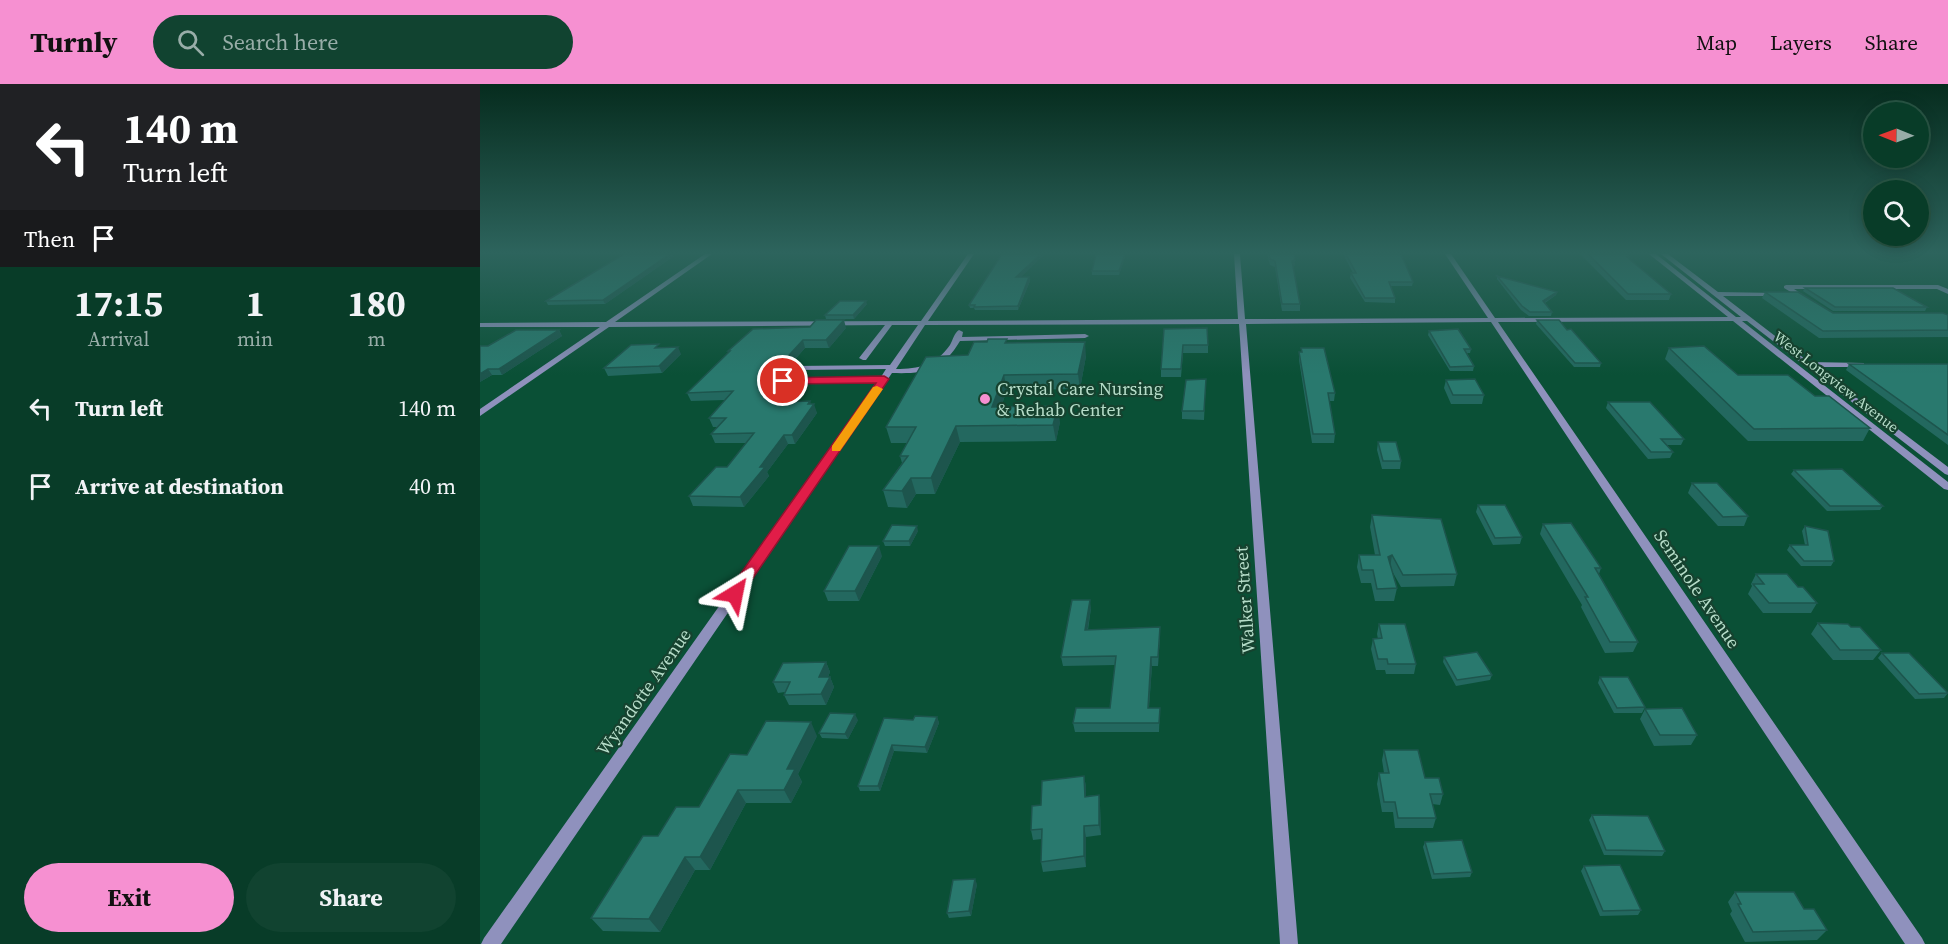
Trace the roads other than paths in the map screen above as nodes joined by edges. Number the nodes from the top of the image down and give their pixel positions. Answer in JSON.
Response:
{"nodes":[{"id":1,"x":651,"y":294,"type":"edge"},
{"id":2,"x":943,"y":294,"type":"edge"},
{"id":3,"x":1240,"y":294,"type":"edge"},
{"id":4,"x":1475,"y":294,"type":"edge"},
{"id":5,"x":1703,"y":294,"type":"edge"},
{"id":6,"x":1716,"y":294,"type":"edge"},
{"id":7,"x":1798,"y":294,"type":"edge"},
{"id":8,"x":1814,"y":305,"type":"edge"},
{"id":9,"x":1734,"y":319,"type":"junction"},
{"id":10,"x":1749,"y":319,"type":"junction"},
{"id":11,"x":1492,"y":320,"type":"junction"},
{"id":12,"x":1242,"y":322,"type":"junction"},
{"id":13,"x":890,"y":323,"type":"junction"},
{"id":14,"x":924,"y":323,"type":"junction"},
{"id":15,"x":961,"y":323,"type":"junction"},
{"id":16,"x":1088,"y":323,"type":"junction"},
{"id":17,"x":608,"y":324,"type":"junction"},
{"id":18,"x":480,"y":325,"type":"edge"},
{"id":19,"x":958,"y":339,"type":"junction"},
{"id":20,"x":863,"y":358,"type":"dead end"},
{"id":21,"x":1807,"y":364,"type":"junction"},
{"id":22,"x":1876,"y":365,"type":"edge"},
{"id":23,"x":889,"y":372,"type":"junction"},
{"id":24,"x":480,"y":413,"type":"edge"},
{"id":25,"x":1948,"y":472,"type":"edge"},
{"id":26,"x":1948,"y":487,"type":"edge"},
{"id":27,"x":490,"y":944,"type":"edge"},
{"id":28,"x":1289,"y":944,"type":"edge"},
{"id":29,"x":1916,"y":944,"type":"edge"}],
"edges":[{"from":1,"to":17,"type":"street"},
{"from":2,"to":14,"type":"street","name":"Wyandotte Avenue"},
{"from":3,"to":12,"type":"street","name":"Walker Street"},
{"from":4,"to":11,"type":"street","name":"Seminole Avenue"},
{"from":5,"to":9,"type":"street","name":"West Longview Avenue"},
{"from":6,"to":10,"type":"street","name":"West Longview Avenue"},
{"from":7,"to":8,"type":"street"},
{"from":9,"to":10,"type":"street"},
{"from":9,"to":11,"type":"street"},
{"from":9,"to":26,"type":"street","name":"West Longview Avenue"},
{"from":10,"to":21,"type":"street","name":"West Longview Avenue"},
{"from":11,"to":12,"type":"street"},
{"from":11,"to":29,"type":"street","name":"Seminole Avenue"},
{"from":12,"to":16,"type":"street"},
{"from":12,"to":28,"type":"street","name":"Walker Street"},
{"from":13,"to":14,"type":"street"},
{"from":13,"to":17,"type":"street"},
{"from":13,"to":20,"type":"street"},
{"from":14,"to":15,"type":"street"},
{"from":14,"to":23,"type":"street","name":"Wyandotte Avenue"},
{"from":15,"to":16,"type":"street"},
{"from":15,"to":19,"type":"street"},
{"from":16,"to":19,"type":"street"},
{"from":17,"to":18,"type":"street"},
{"from":17,"to":24,"type":"street"},
{"from":19,"to":23,"type":"street"},
{"from":21,"to":22,"type":"street"},
{"from":21,"to":25,"type":"street","name":"West Longview Avenue"},
{"from":23,"to":23,"type":"street"},
{"from":23,"to":27,"type":"street","name":"Wyandotte Avenue"}]}
